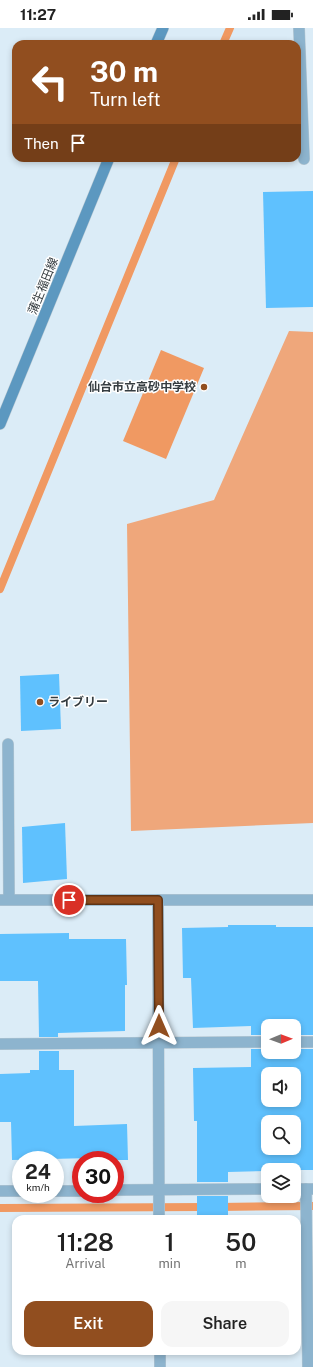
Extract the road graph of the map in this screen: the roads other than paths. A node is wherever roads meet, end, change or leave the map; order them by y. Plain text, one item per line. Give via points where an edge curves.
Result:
1 (163, 28) edge
2 (299, 28) edge
3 (158, 40) edge
4 (299, 40) edge
5 (301, 80) edge
6 (304, 159) dead end
7 (107, 162) edge
8 (0, 424) edge
9 (8, 744) dead end
10 (5, 900) edge
11 (158, 900) junction
12 (313, 900) edge
13 (159, 1042) junction
14 (261, 1042) edge
15 (301, 1042) edge
16 (313, 1042) edge
17 (0, 1044) edge
18 (261, 1189) edge
19 (0, 1191) edge
20 (12, 1191) edge
21 (124, 1191) edge
22 (309, 1193) edge
23 (159, 1195) junction
24 (159, 1215) edge
25 (160, 1355) edge
26 (160, 1367) edge
27 (308, 1367) edge

1 - 3 main road
2 - 4 street
5 - 6 street
7 - 8 main road, 蒲生福田線
9 - 10 street
10 - 11 street
11 - 12 street
11 - 13 street
13 - 14 street
13 - 17 street
13 - 23 street
15 - 16 street
18 - 23 street
19 - 20 street
21 - 23 street
22 - 27 street
23 - 24 street
25 - 26 street

